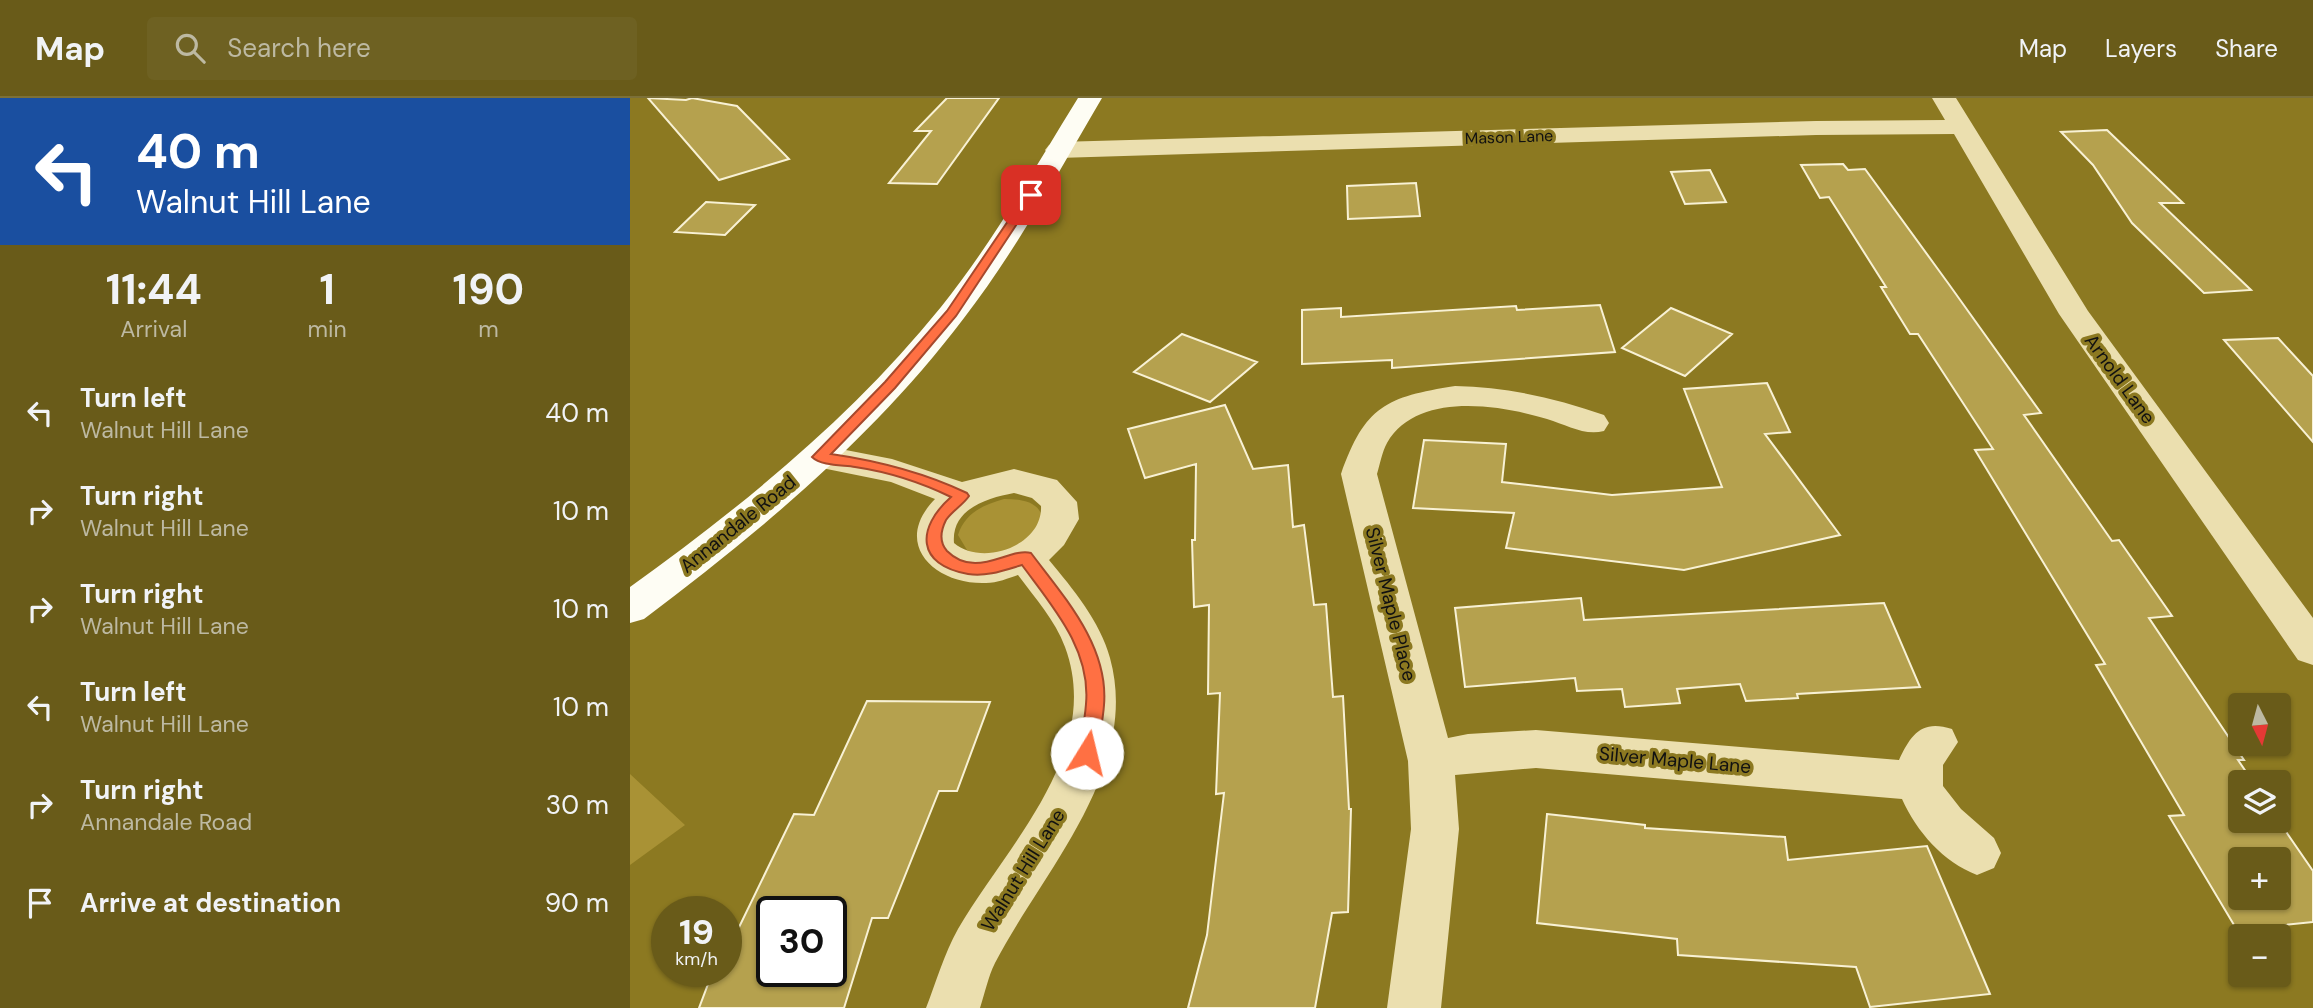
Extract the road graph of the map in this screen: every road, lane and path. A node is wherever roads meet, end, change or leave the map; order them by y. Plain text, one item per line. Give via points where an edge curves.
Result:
1 (1090, 98) edge
2 (1944, 98) edge
3 (1961, 127) junction
4 (1058, 150) junction
5 (1592, 423) dead end
6 (820, 457) junction
7 (962, 496) junction
8 (1026, 557) junction
9 (630, 608) edge
10 (2313, 649) edge
11 (1431, 761) junction
12 (1977, 853) dead end
13 (953, 1008) edge
14 (1414, 1008) edge

1 - 4 main road, Annandale Road
2 - 3 street, Arnold Lane
3 - 4 street, Mason Lane
3 - 10 street, Arnold Lane via 2074,314
4 - 6 main road, Annandale Road via 952,314
5 - 11 street, Silver Maple Place via 1520,399 1441,397 1393,416 1376,430 1362,452 1359,474
6 - 7 street via 871,464 926,479
6 - 9 main road, Annandale Road
7 - 8 street via 942,514 933,531 936,549 948,561 969,568 995,568
7 - 8 street via 1014,481 1036,484 1055,494 1062,509 1059,526 1046,544
8 - 13 street, Walnut Hill Lane via 1071,619 1090,659 1096,702 1087,753 1063,806 976,946
11 - 12 street, Silver Maple Lane via 1468,753 1536,749 1928,761 1928,805
11 - 14 street, Silver Maple Place via 1435,830

